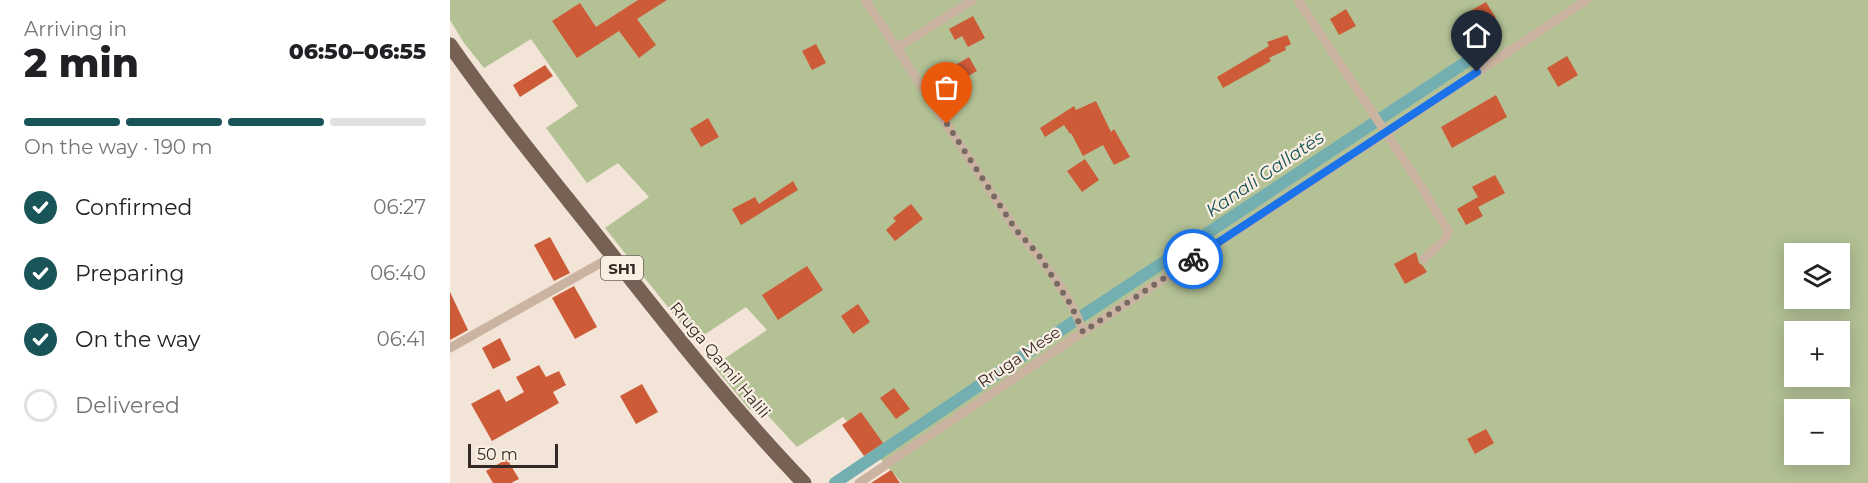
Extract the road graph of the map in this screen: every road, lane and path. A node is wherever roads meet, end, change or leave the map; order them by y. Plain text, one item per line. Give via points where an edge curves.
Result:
1 (865, 0) edge
2 (973, 0) edge
3 (1298, 0) edge
4 (1587, 0) edge
5 (450, 45) edge
6 (897, 48) junction
7 (1384, 130) junction
8 (613, 256) junction
9 (1424, 259) dead end
10 (1082, 328) junction
11 (450, 348) edge
12 (804, 483) edge
13 (859, 483) edge

1 - 6 street
2 - 6 street
3 - 7 street
4 - 7 street, Rruga Mese
5 - 8 main road, Rruga Qamil Halili / SH1
6 - 10 street via 1016,230 1038,254
7 - 9 street via 1448,231 1446,238
7 - 10 street, Rruga Mese
8 - 11 street
8 - 12 main road, Rruga Qamil Halili / SH1 via 732,405
10 - 13 street, Rruga Mese

